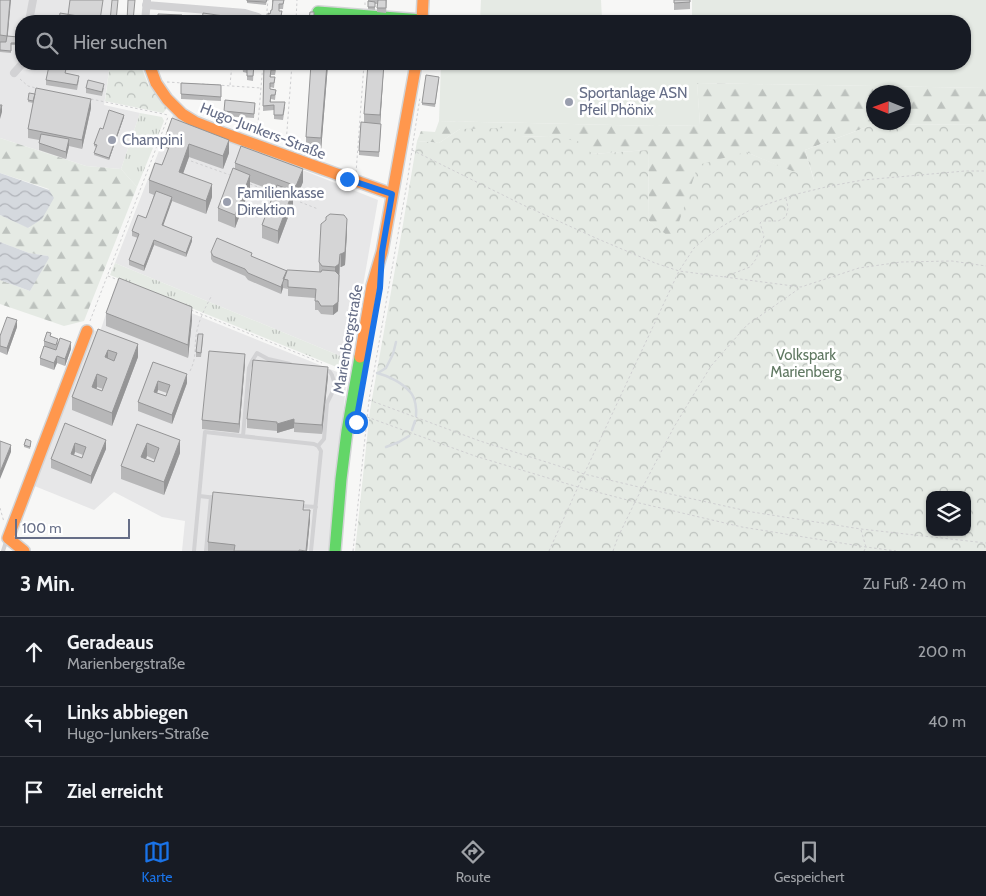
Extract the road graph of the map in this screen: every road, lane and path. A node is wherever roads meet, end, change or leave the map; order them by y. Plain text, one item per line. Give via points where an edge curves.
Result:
1 (33, 0) edge
2 (268, 0) edge
3 (297, 0) edge
4 (424, 0) edge
5 (147, 3) edge
6 (318, 12) dead end
7 (30, 15) edge
8 (252, 15) edge
9 (267, 15) edge
10 (296, 15) edge
11 (357, 15) edge
12 (422, 15) edge
13 (17, 70) edge
14 (151, 70) edge
15 (231, 70) edge
16 (262, 70) edge
17 (292, 70) edge
18 (364, 70) edge
19 (415, 70) edge
20 (14, 73) joint
21 (155, 81) junction
22 (183, 83) edge
23 (202, 84) edge
24 (230, 86) junction
25 (38, 88) edge
26 (261, 88) junction
27 (421, 93) edge
28 (86, 98) edge
29 (256, 145) junction
30 (412, 150) junction
31 (285, 155) junction
32 (191, 161) dead end
33 (986, 171) edge
34 (234, 178) edge
35 (245, 182) edge
36 (355, 182) junction
37 (263, 189) dead end
38 (392, 194) junction
39 (786, 198) junction
40 (300, 202) dead end
41 (318, 209) dead end
42 (382, 252) junction
43 (986, 266) edge
44 (679, 271) junction
45 (108, 276) junction
46 (724, 277) junction
47 (125, 283) edge
48 (801, 287) junction
49 (212, 295) dead end
50 (185, 308) edge
51 (202, 314) junction
52 (87, 331) joint
53 (322, 363) dead end
54 (294, 364) edge
55 (331, 366) dead end
56 (316, 368) edge
57 (190, 371) dead end
58 (357, 376) junction
59 (369, 400) junction
60 (367, 417) junction
61 (243, 436) junction
62 (318, 446) junction
63 (584, 474) junction
64 (344, 484) junction
65 (578, 487) junction
66 (643, 488) junction
67 (199, 496) junction
68 (211, 497) junction
69 (224, 498) edge
70 (635, 502) junction
71 (296, 505) edge
72 (316, 507) junction
73 (0, 508) edge
74 (4, 523) dead end
75 (860, 529) junction
76 (8, 538) junction
77 (986, 542) edge
78 (866, 547) junction
79 (3, 551) edge
80 (24, 551) edge
81 (194, 551) edge
82 (206, 551) edge
83 (311, 551) edge
84 (335, 551) edge
85 (342, 551) edge
86 (353, 551) edge
87 (548, 551) edge
88 (613, 551) edge
89 (864, 551) edge
90 (896, 551) edge

1 - 7 street
2 - 9 path
3 - 10 path
4 - 12 main road
5 - 8 street
6 - 11 main road
13 - 20 street
14 - 21 main road, Hugo-Junkers-Straße
15 - 24 path
16 - 26 path
17 - 31 path
18 - 36 path
19 - 38 main road, Marienbergstraße
20 - 25 path via 28,86
21 - 22 path
21 - 29 main road, Hugo-Junkers-Straße via 175,108 192,121
23 - 24 path
24 - 26 path
26 - 29 path
27 - 30 path
28 - 45 path via 169,116
29 - 31 main road, Hugo-Junkers-Straße
30 - 44 path via 598,238
30 - 59 path
31 - 36 main road, Hugo-Junkers-Straße
32 - 34 path
33 - 39 path via 863,180
35 - 37 path
36 - 38 main road, Hugo-Junkers-Straße
38 - 42 main road, Marienbergstraße
39 - 44 path via 750,210 721,227 694,248
39 - 46 path via 786,218 760,223 764,236 750,267
40 - 41 path
42 - 58 main road, Marienbergstraße via 372,286
42 - 64 main road, Marienbergstraße via 380,288
43 - 48 path via 952,261 902,262 859,268
44 - 46 path
44 - 63 path
45 - 47 path
45 - 52 path
46 - 48 path
48 - 66 path via 747,325 711,366 674,427
49 - 51 path
50 - 51 path
51 - 53 path
51 - 57 path via 196,336 195,361
52 - 76 main road
54 - 61 lane via 268,359 257,353 249,368
55 - 58 path
56 - 62 lane via 330,372 335,385 327,403 324,439
58 - 64 main road, Marienbergstraße via 346,437
59 - 60 path
59 - 63 path via 480,441
60 - 65 path via 475,456
60 - 86 path
61 - 62 lane
61 - 67 lane via 205,432
62 - 72 lane via 321,451
63 - 65 path
63 - 66 path
64 - 84 main road, Marienbergstraße
64 - 85 main road, Marienbergstraße
65 - 70 path
65 - 87 path
66 - 70 path
66 - 75 path via 752,512
67 - 68 lane
67 - 81 lane
68 - 69 lane
68 - 82 lane
70 - 78 path via 742,527
70 - 88 path
71 - 72 lane
72 - 83 lane
73 - 74 path
75 - 77 path
75 - 78 path
76 - 79 lane
76 - 80 main road
78 - 89 path
78 - 90 path

